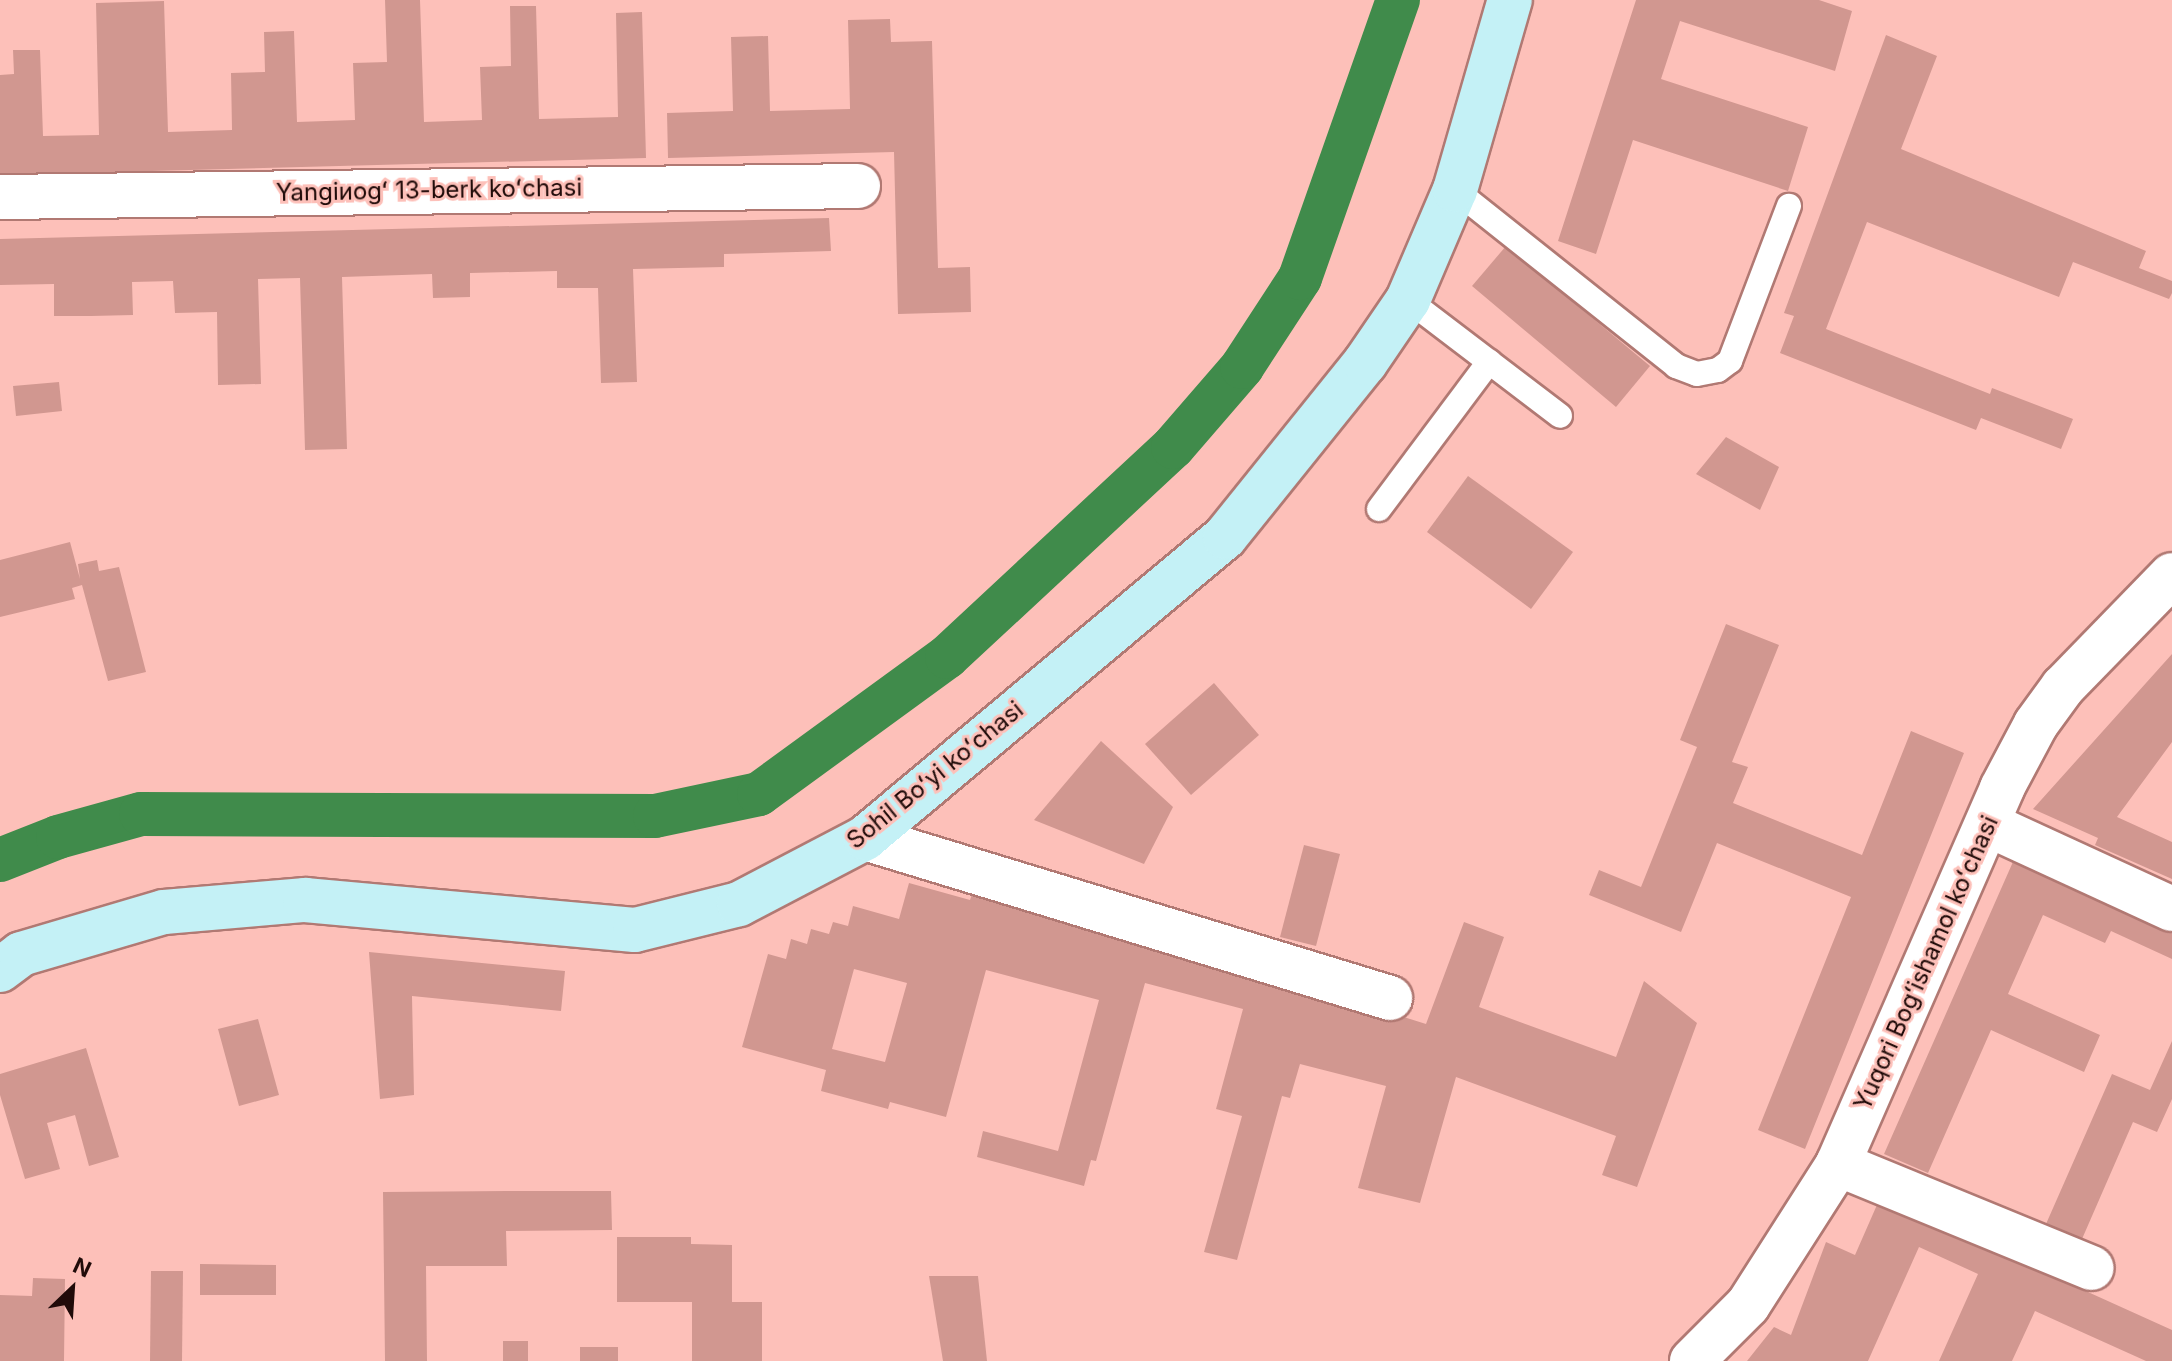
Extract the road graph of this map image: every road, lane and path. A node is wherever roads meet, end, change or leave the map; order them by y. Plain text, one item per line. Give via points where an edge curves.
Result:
1 (1510, 0) edge
2 (858, 186) dead end
3 (1455, 190) junction
4 (0, 197) edge
5 (1789, 206) dead end
6 (1408, 300) junction
7 (1489, 362) junction
8 (1560, 416) dead end
9 (1379, 509) dead end
10 (2172, 575) edge
11 (1989, 825) junction
12 (865, 838) junction
13 (2172, 909) edge
14 (0, 970) edge
15 (1390, 998) dead end
16 (1838, 1164) junction
17 (2092, 1268) dead end
18 (1692, 1361) edge

1 - 3 main road, Sohil Boʻyi koʻchasi
2 - 4 street, Yangiиogʻ 13-berk koʻchasi
3 - 5 lane via 1676,366 1697,374 1730,361
3 - 6 main road, Sohil Boʻyi koʻchasi
6 - 7 lane
6 - 12 main road, Sohil Boʻyi koʻchasi via 1365,363 1225,537
7 - 8 lane
7 - 9 lane
10 - 11 street, Yuqori Bogʻishamol koʻchasi via 2045,711 2002,788
11 - 13 street
11 - 16 street, Yuqori Bogʻishamol koʻchasi
12 - 14 main road, Sohil Boʻyi koʻchasi via 739,904 635,930 305,900 164,912 21,954
12 - 15 street
16 - 17 street
16 - 18 street, Yuqori Bogʻishamol koʻchasi via 1748,1305

